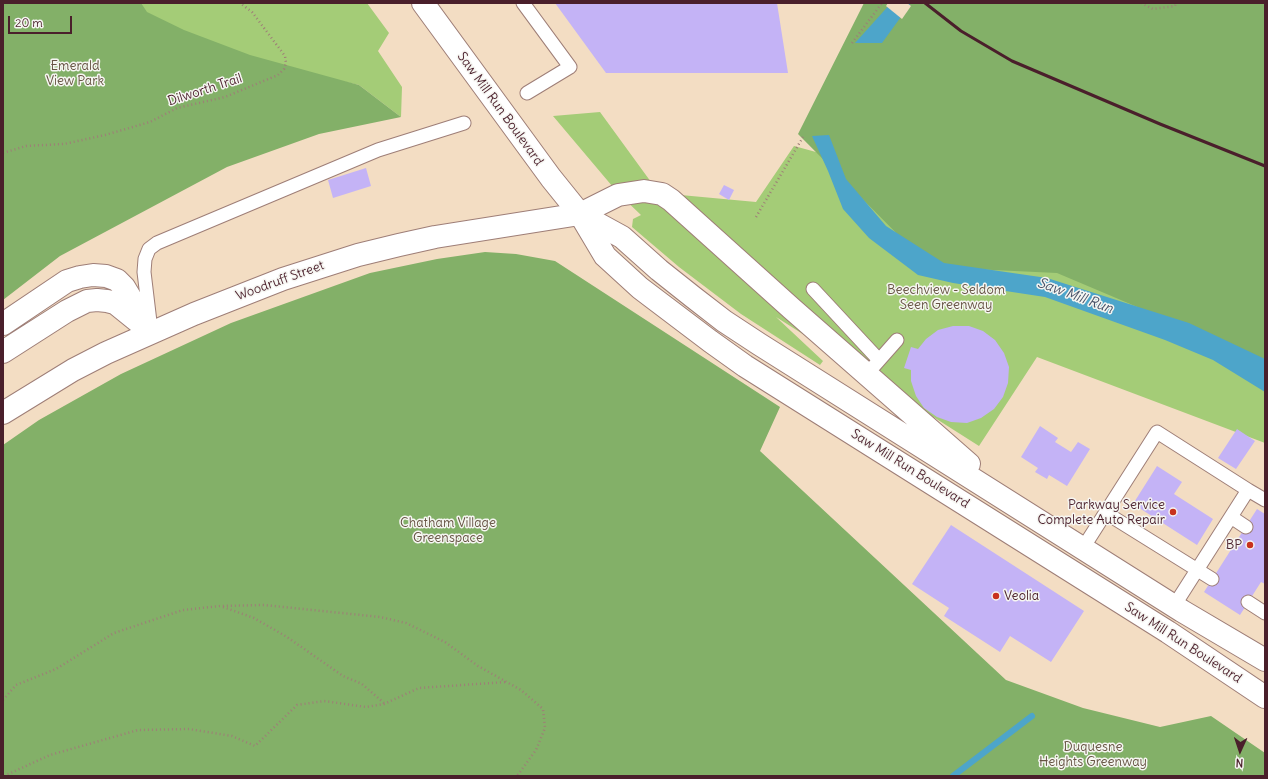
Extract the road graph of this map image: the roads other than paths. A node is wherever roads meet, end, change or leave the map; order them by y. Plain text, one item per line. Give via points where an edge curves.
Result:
1 (422, 3) edge
2 (523, 3) edge
3 (527, 93) dead end
4 (464, 123) dead end
5 (580, 214) junction
6 (813, 289) dead end
7 (3, 324) edge
8 (151, 332) junction
9 (897, 340) dead end
10 (3, 352) edge
11 (873, 367) junction
12 (3, 413) edge
13 (1248, 490) junction
14 (1265, 500) edge
15 (1019, 508) junction
16 (1106, 513) junction
17 (1231, 517) junction
18 (1246, 527) dead end
19 (1083, 548) junction
20 (1197, 570) junction
21 (1212, 579) dead end
22 (1248, 602) dead end
23 (1174, 606) junction
24 (1265, 613) edge
25 (1265, 660) edge
26 (1265, 697) edge

1 - 5 main road, Saw Mill Run Boulevard
2 - 3 lane via 570,67
4 - 8 lane via 378,150 157,243 149,249 144,272
5 - 8 main road, Woodruff Street via 435,237 358,255 238,296
5 - 11 main road, Woodruff Street via 618,195 644,191 662,194
5 - 15 main road, Saw Mill Run Boulevard via 622,237 724,321
5 - 26 main road, Saw Mill Run Boulevard via 605,256 640,288 715,345 1162,628
6 - 11 lane
7 - 8 main road via 67,281 93,275 117,280 124,287
8 - 10 main road via 115,303 107,300 88,301 67,311
8 - 12 main road, Woodruff Street via 73,370
9 - 11 lane
11 - 15 main road, Woodruff Street
13 - 14 lane
13 - 16 lane via 1157,432
13 - 17 lane
15 - 19 main road, Saw Mill Run Boulevard
16 - 19 lane
16 - 20 lane
17 - 18 lane
17 - 20 lane
19 - 23 main road, Saw Mill Run Boulevard
20 - 21 lane
20 - 23 lane
22 - 24 lane
23 - 25 main road, Saw Mill Run Boulevard

